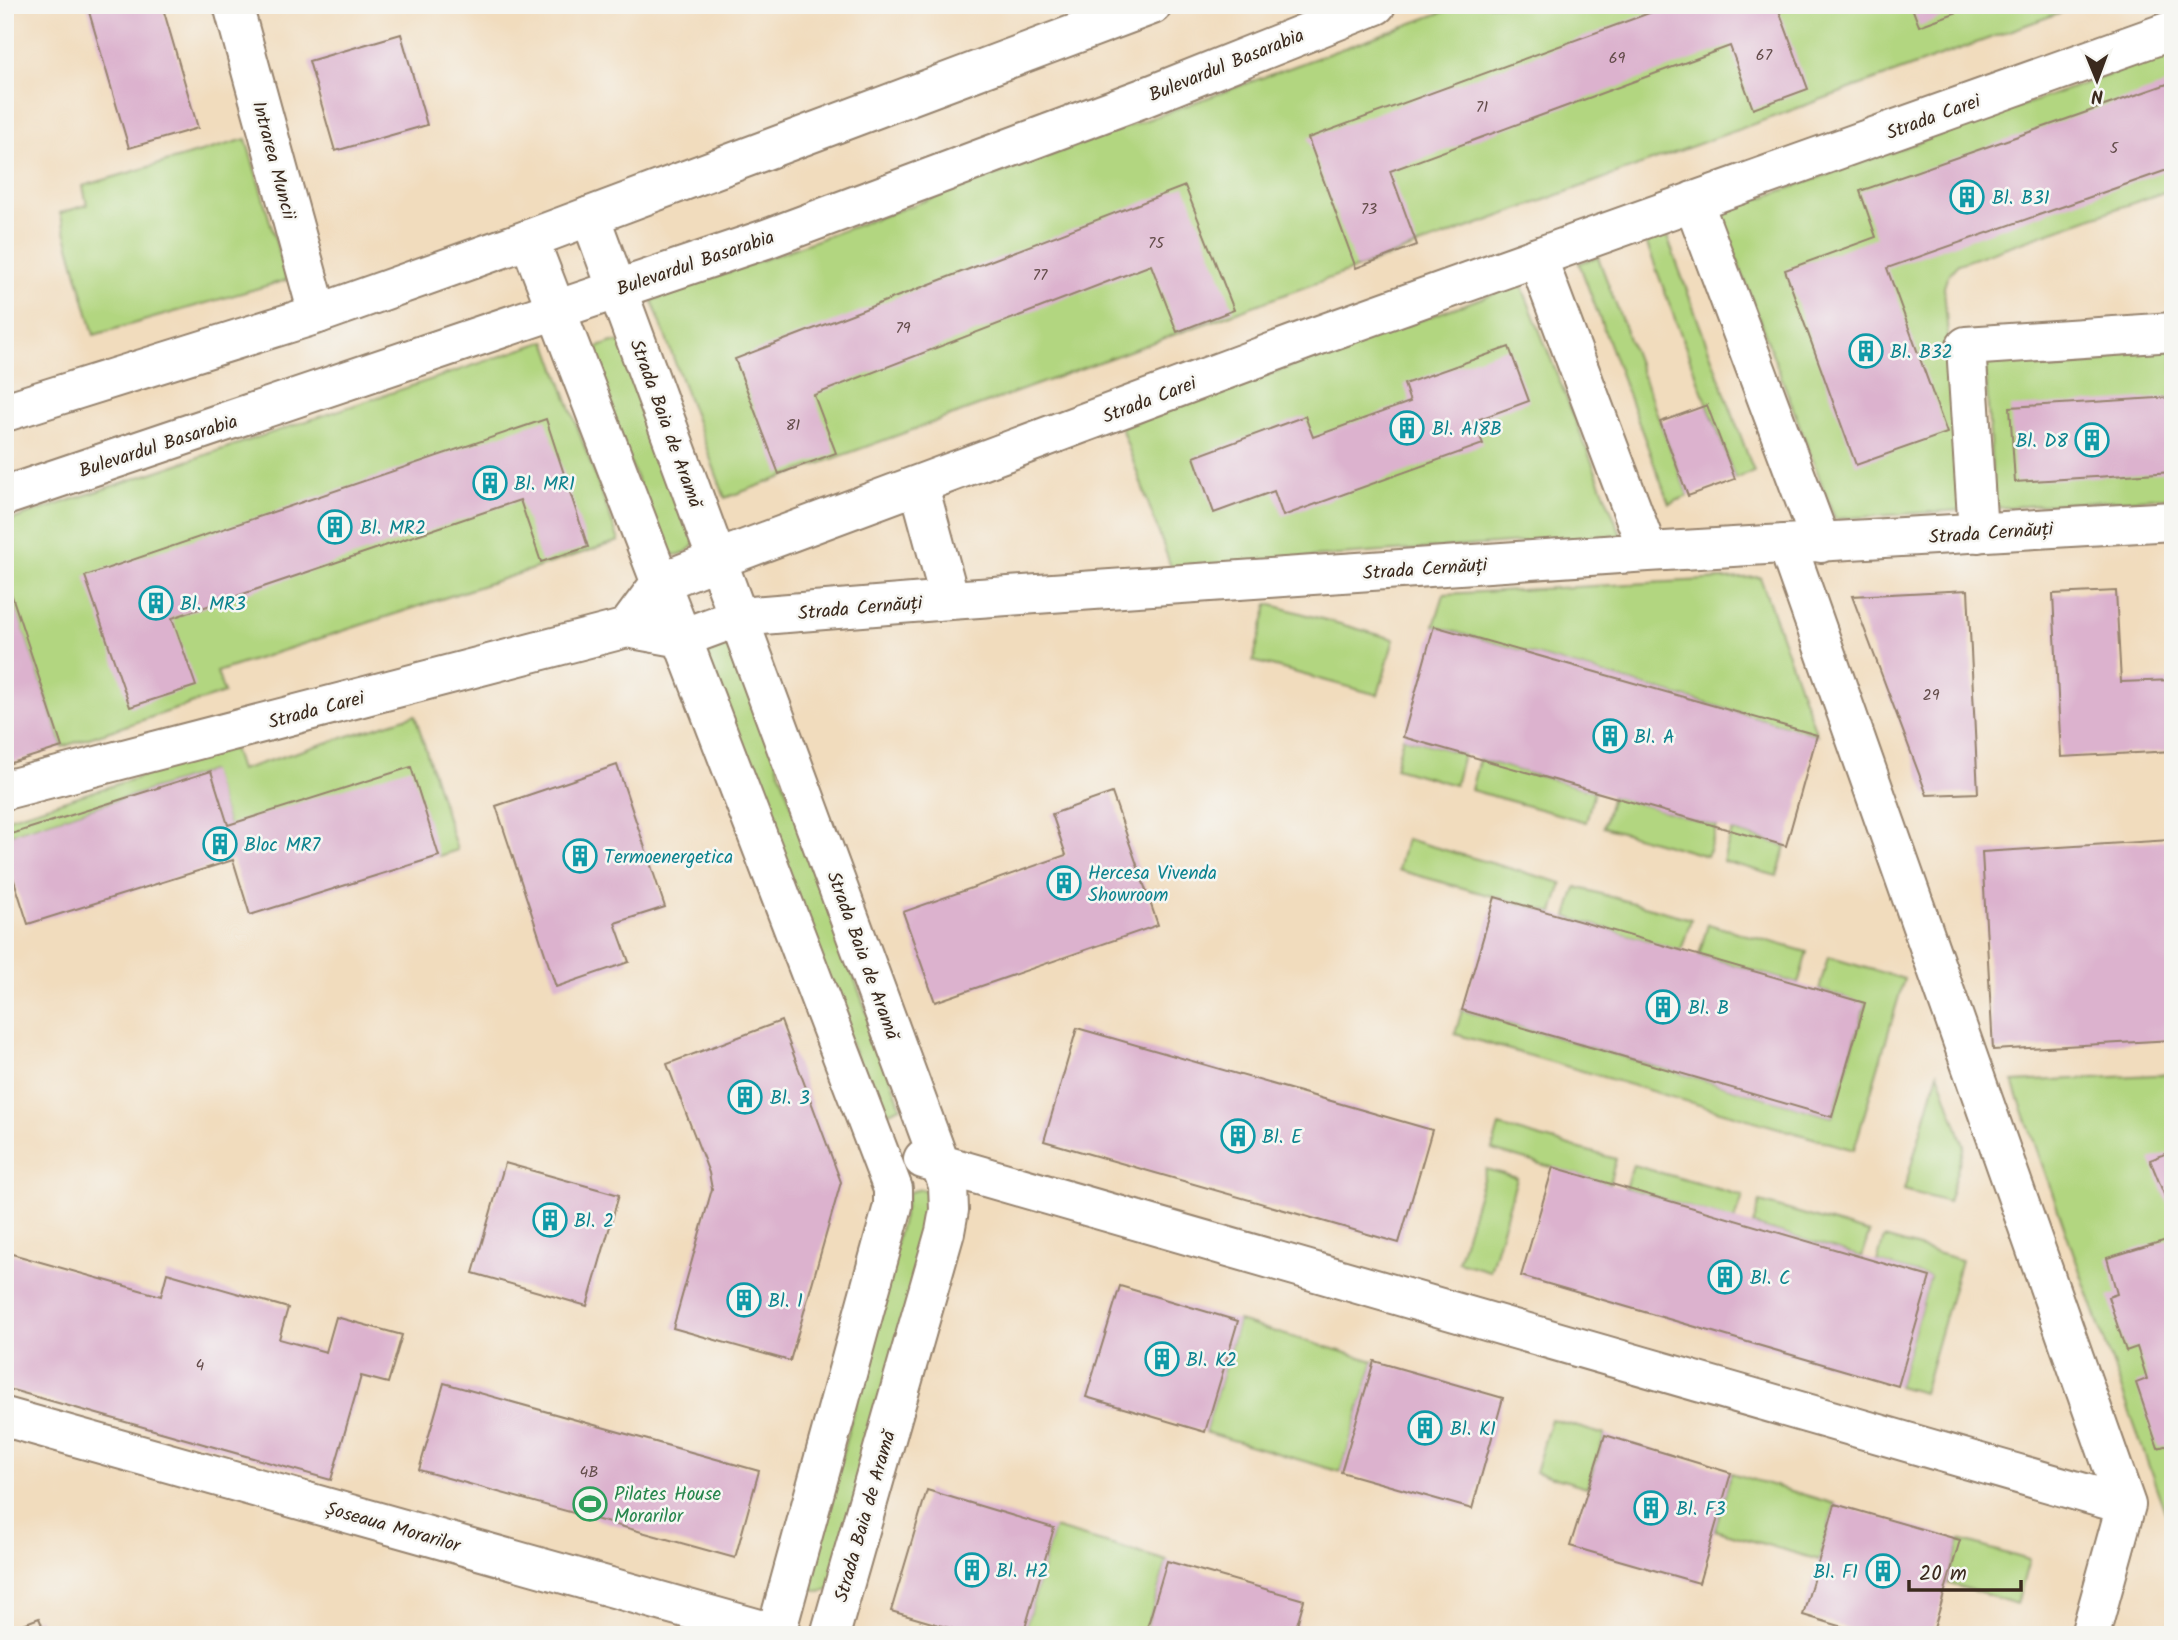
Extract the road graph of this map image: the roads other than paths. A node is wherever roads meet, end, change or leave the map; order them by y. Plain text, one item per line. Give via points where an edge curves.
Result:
1 (233, 5) edge
2 (1152, 5) edge
3 (1376, 5) edge
4 (2173, 30) edge
5 (1693, 201) junction
6 (590, 216) junction
7 (529, 239) junction
8 (1536, 257) junction
9 (617, 288) junction
10 (557, 310) junction
11 (318, 314) junction
12 (2173, 332) edge
13 (5, 412) edge
14 (919, 486) junction
15 (5, 496) edge
16 (2173, 521) edge
17 (1978, 533) junction
18 (1804, 543) junction
19 (1648, 552) junction
20 (717, 560) junction
21 (661, 582) junction
22 (950, 600) junction
23 (739, 617) junction
24 (627, 628) junction
25 (682, 638) junction
26 (5, 790) edge
27 (877, 1146) junction
28 (941, 1164) junction
29 (5, 1417) edge
30 (2126, 1505) junction
31 (778, 1634) edge
32 (830, 1635) edge
33 (2091, 1635) edge

1 - 11 street, Intrarea Muncii
2 - 6 street
3 - 9 street, Bulevardul Basarabia via 779,234
4 - 5 street, Strada Carei
5 - 8 street, Strada Carei
5 - 18 street via 1805,498
6 - 7 street
6 - 9 street, Strada Baia de Aramă
7 - 10 street
7 - 11 street
8 - 14 street, Strada Carei
8 - 19 street
9 - 10 street, Bulevardul Basarabia
9 - 20 street, Strada Baia de Aramă
10 - 15 street, Bulevardul Basarabia
10 - 21 street
11 - 13 street
12 - 17 street via 1966,346
14 - 20 street, Strada Carei
14 - 22 street
16 - 17 street, Strada Cernăuți
17 - 18 street, Strada Cernăuți
18 - 19 street, Strada Cernăuți
18 - 30 street via 1801,584
19 - 22 street, Strada Cernăuți
20 - 21 street, Strada Carei
20 - 23 street, Strada Baia de Aramă
21 - 24 street
21 - 25 street
22 - 23 street, Strada Cernăuți
23 - 25 street, Strada Cernăuți
23 - 28 street, Strada Baia de Aramă
24 - 25 street, Strada Carei
24 - 26 street, Strada Carei
25 - 27 street
27 - 28 street
27 - 31 street via 893,1189 893,1206
28 - 30 street
28 - 32 street, Strada Baia de Aramă via 948,1185 945,1232
29 - 31 street, Șoseaua Morarilor
30 - 33 street

